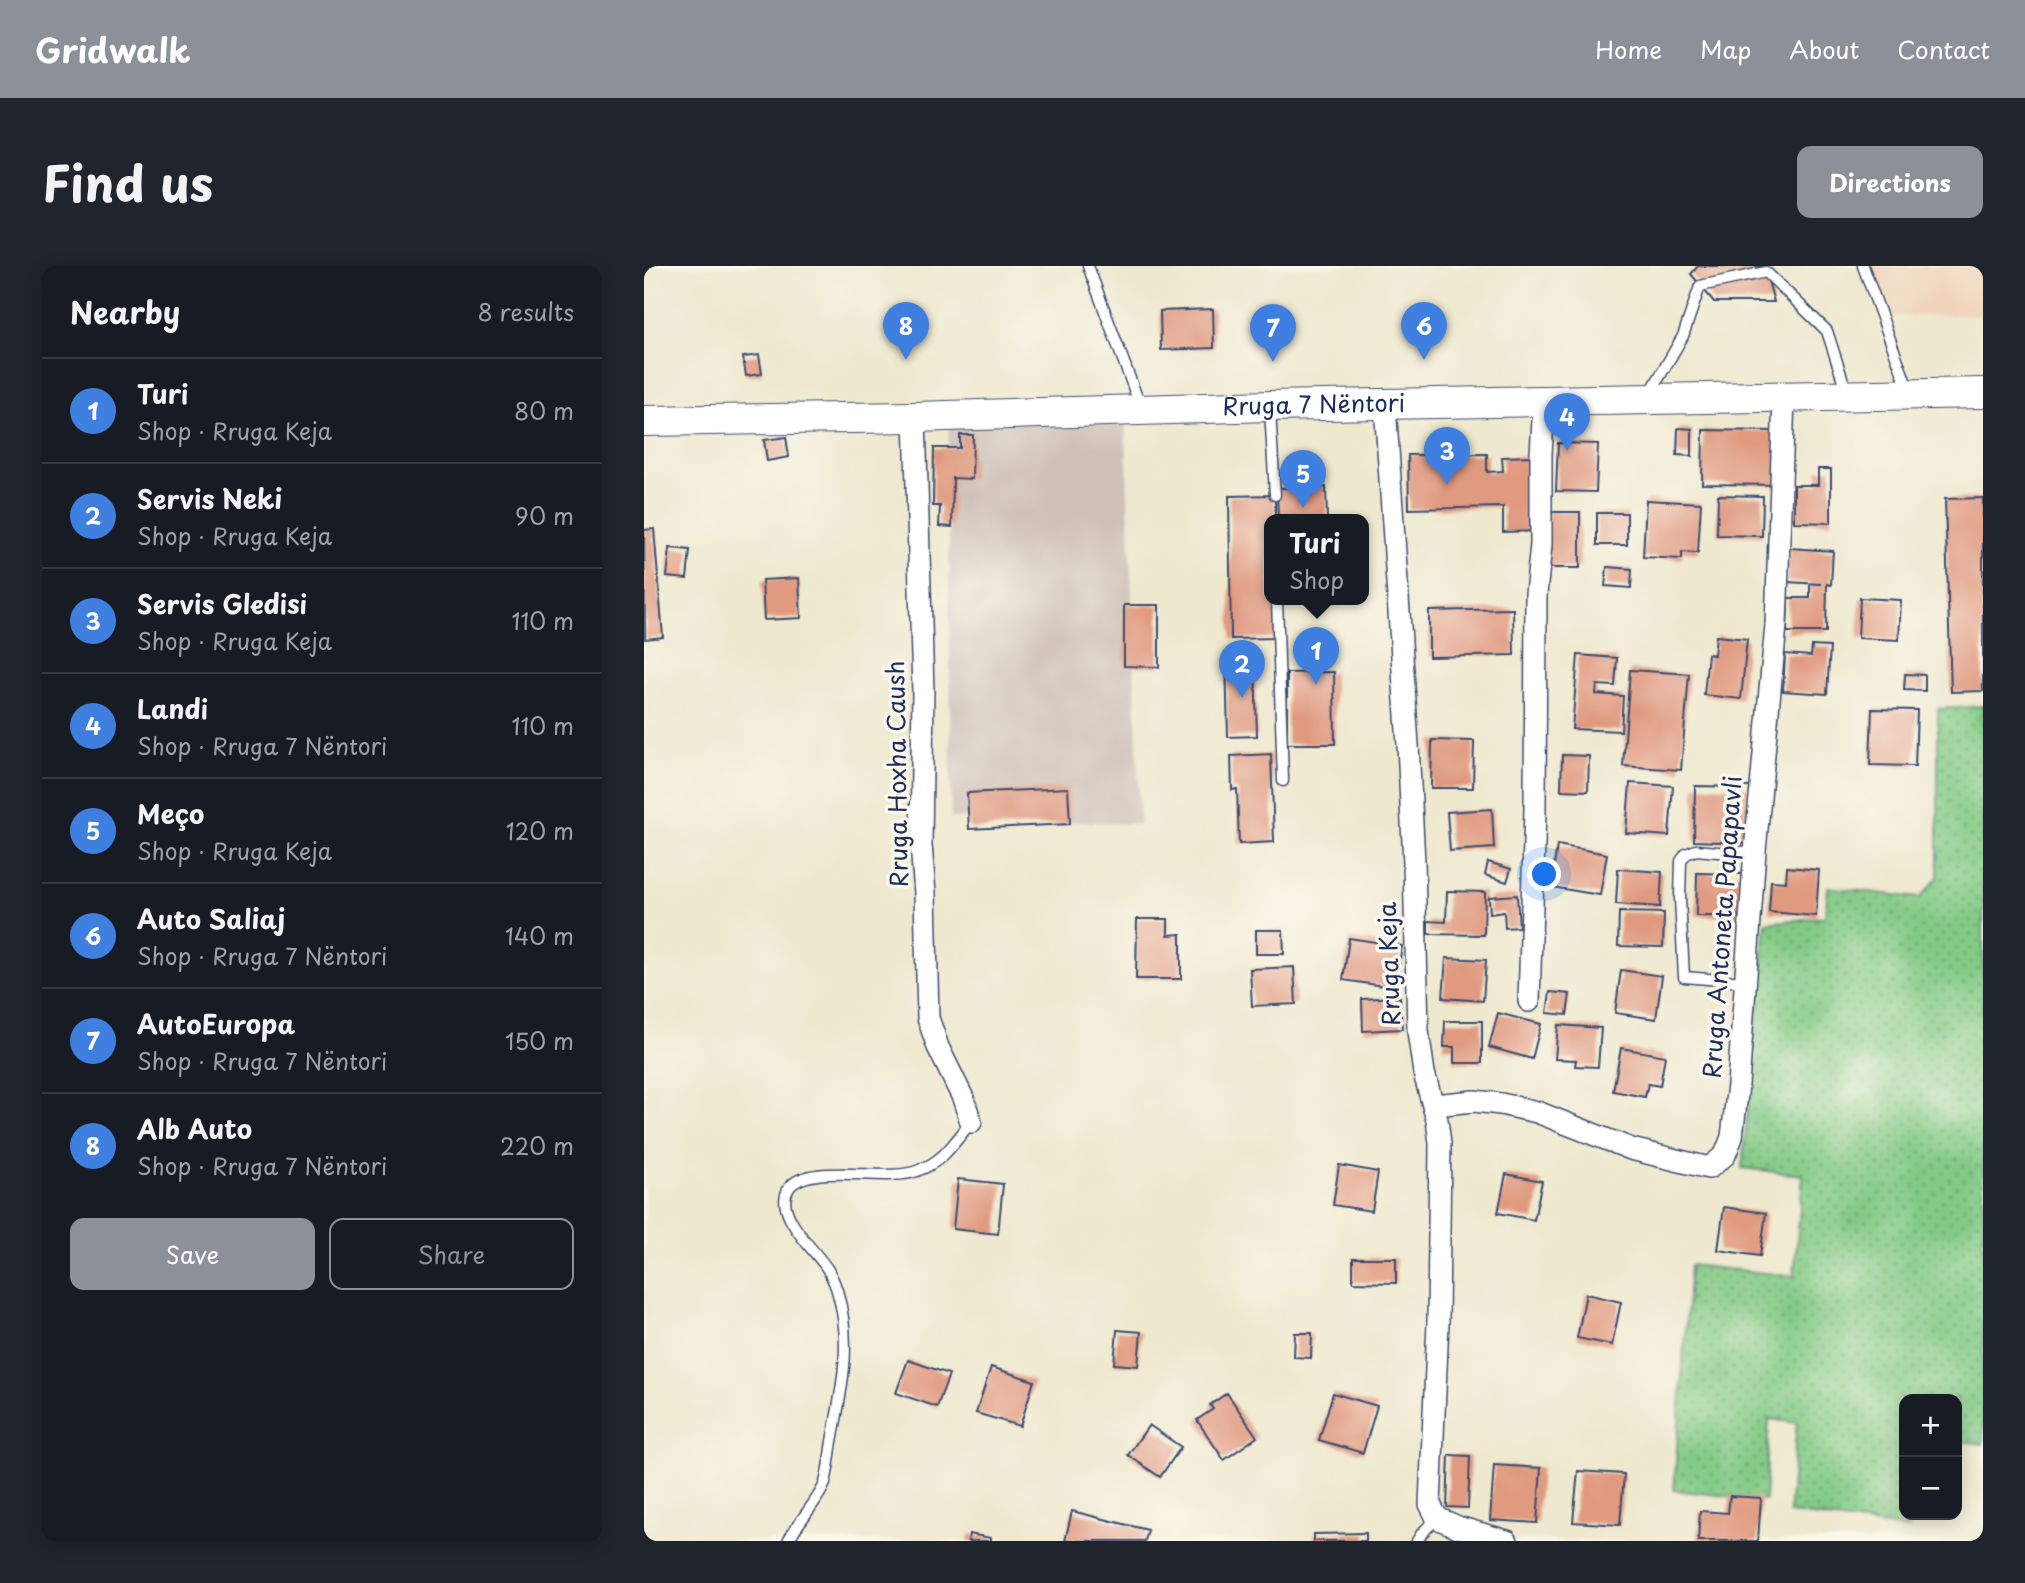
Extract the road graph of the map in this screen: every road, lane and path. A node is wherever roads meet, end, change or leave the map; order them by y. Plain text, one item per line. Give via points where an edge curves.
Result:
1 (1088, 266) edge
2 (1863, 266) edge
3 (1983, 393) edge
4 (1910, 394) junction
5 (1848, 395) junction
6 (1784, 397) junction
7 (1646, 400) junction
8 (1544, 402) junction
9 (1385, 405) junction
10 (1269, 406) junction
11 (1142, 410) junction
12 (915, 417) junction
13 (644, 421) edge
14 (1275, 495) dead end
15 (1277, 605) edge
16 (1283, 781) dead end
17 (1755, 851) junction
18 (1745, 982) junction
19 (1530, 1001) dead end
20 (1434, 1105) junction
21 (971, 1122) joint
22 (1437, 1518) junction
23 (788, 1541) edge
24 (1417, 1541) edge
25 (1507, 1541) edge

1 - 11 lane
2 - 4 lane
3 - 4 main road, Rruga 7 Nëntori
4 - 5 main road, Rruga 7 Nëntori
5 - 6 main road, Rruga 7 Nëntori
5 - 7 lane via 1827,331 1766,272 1700,286 1683,336
6 - 7 main road, Rruga 7 Nëntori
6 - 17 street, Rruga Antoneta Papapavli via 1776,625
7 - 8 main road, Rruga 7 Nëntori
8 - 9 main road, Rruga 7 Nëntori
8 - 19 street via 1536,594
9 - 10 main road, Rruga 7 Nëntori
9 - 20 street, Rruga Keja via 1409,758 1418,1031
10 - 11 main road, Rruga 7 Nëntori
10 - 14 lane
11 - 12 main road, Rruga 7 Nëntori
12 - 13 main road, Rruga 7 Nëntori
12 - 21 street, Rruga Hoxha Caush via 928,1017
15 - 16 lane
17 - 18 street, Rruga Antoneta Papapavli
17 - 18 lane via 1696,850 1681,861 1684,977
18 - 20 street, Rruga Antoneta Papapavli via 1732,1137 1725,1155 1709,1168 1631,1149 1537,1112 1474,1101
20 - 22 street, Rruga Keja via 1440,1163 1430,1504
21 - 23 lane via 944,1157 916,1172 818,1175 798,1179 788,1190 784,1203 789,1217 828,1269 838,1294 846,1366 824,1485
22 - 24 lane
22 - 25 street

